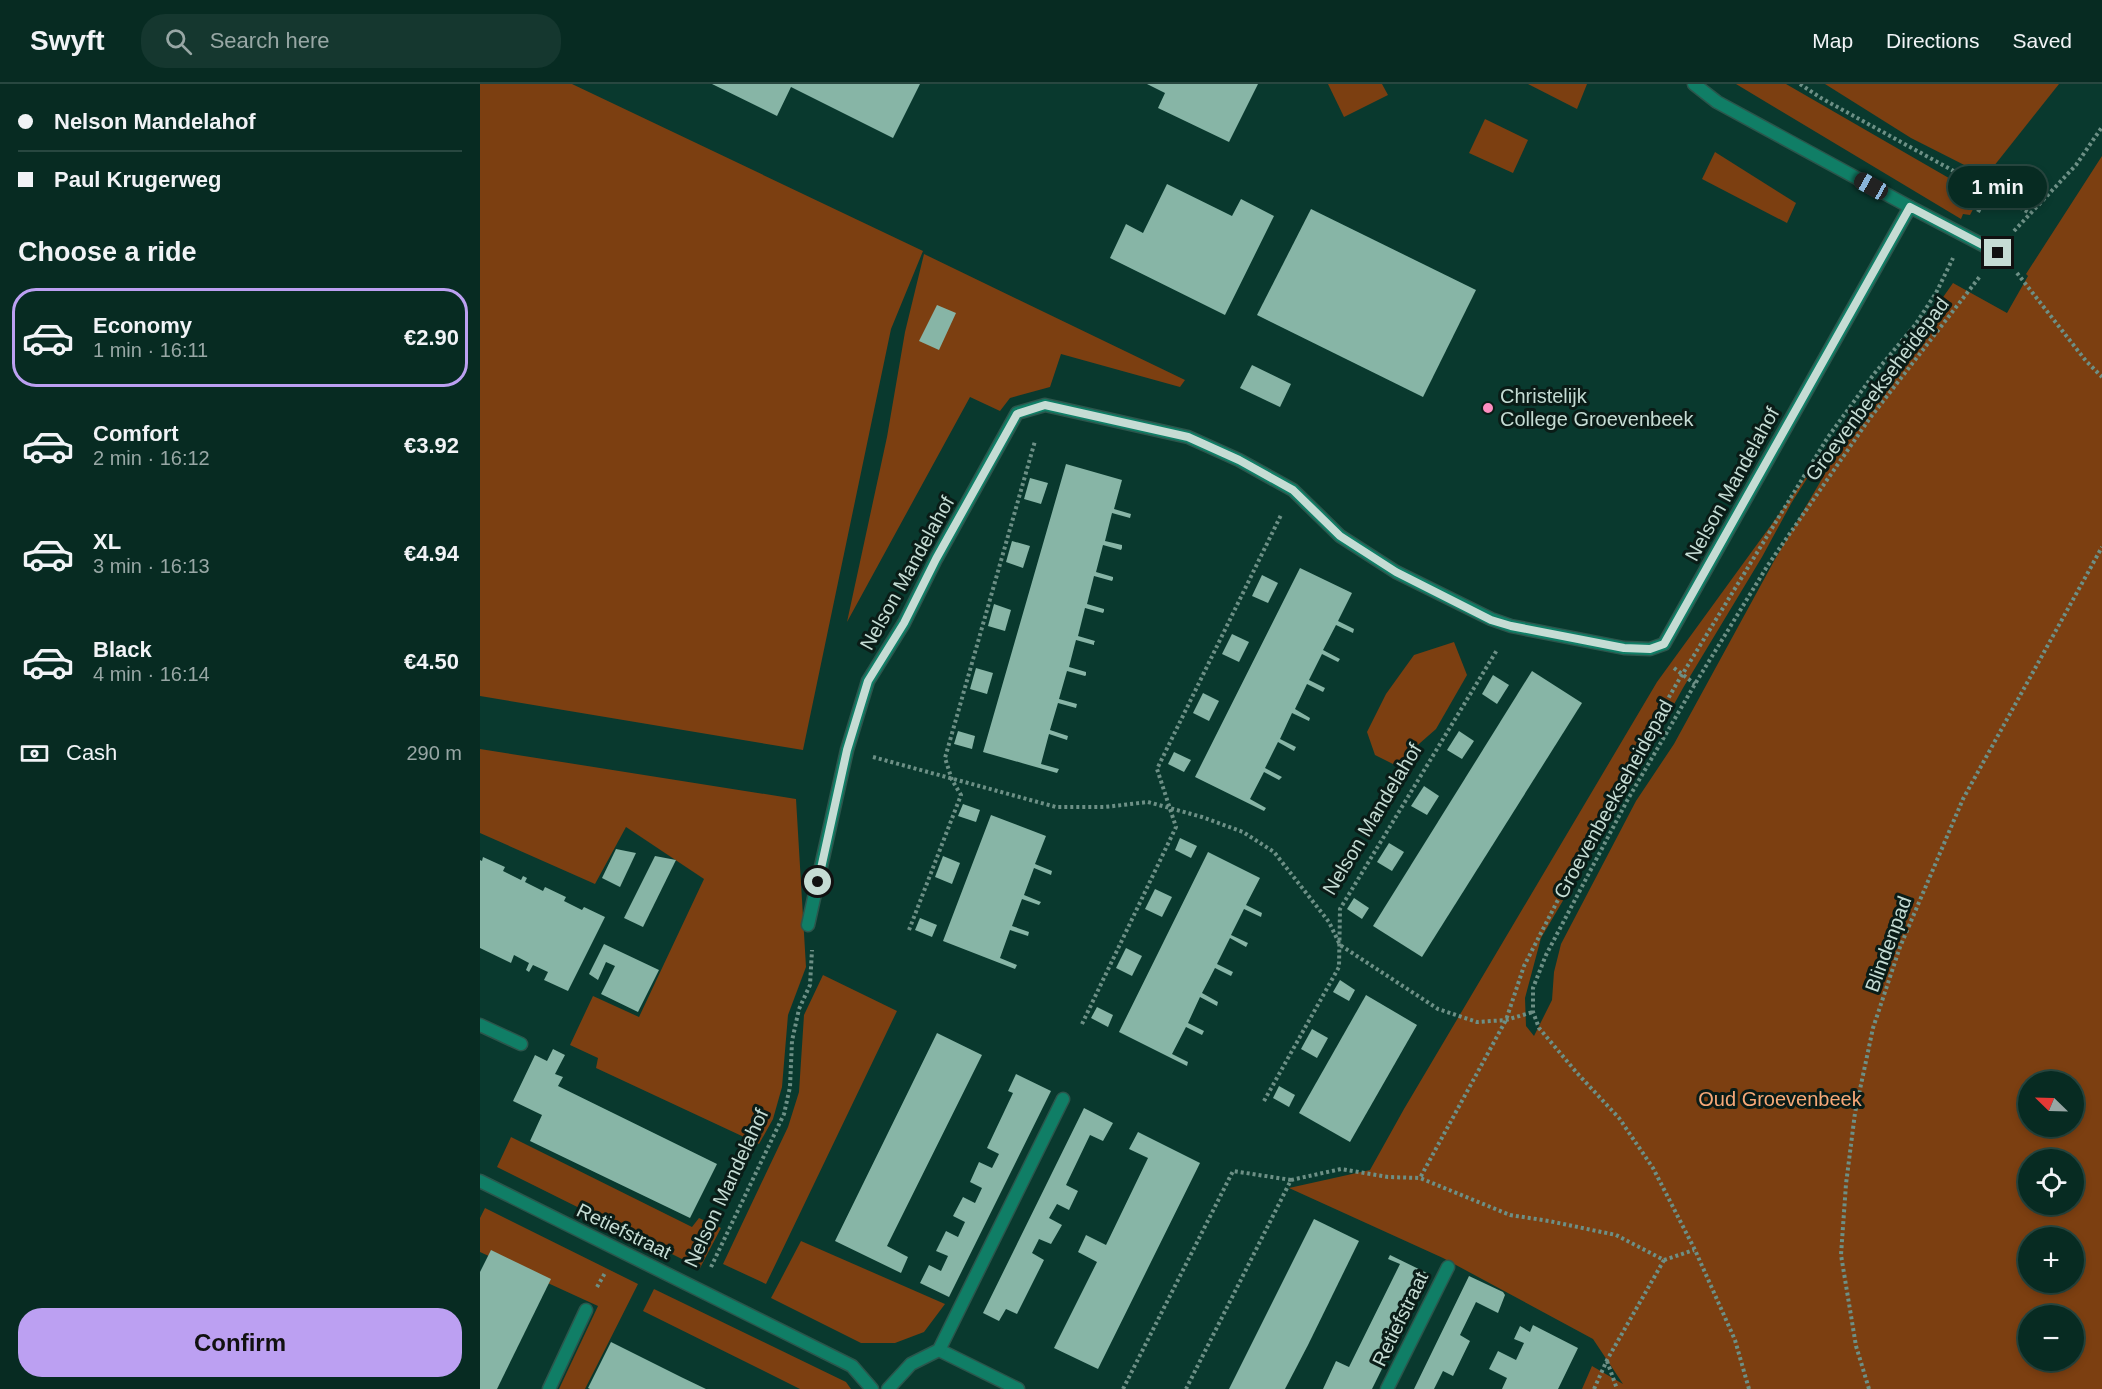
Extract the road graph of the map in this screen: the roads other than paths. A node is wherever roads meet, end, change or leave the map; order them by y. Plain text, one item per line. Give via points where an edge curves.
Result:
1 (1694, 84) edge
2 (1910, 207) junction
3 (1998, 253) road end
4 (808, 925) road end
5 (480, 1025) edge
6 (521, 1044) dead end
7 (1063, 1099) dead end
8 (480, 1182) edge
9 (1448, 1266) dead end
10 (586, 1310) road end
11 (939, 1350) junction
12 (549, 1389) edge
13 (872, 1389) edge
14 (888, 1389) edge
15 (1018, 1389) edge
16 (1387, 1389) edge

1 - 2 street via 1717,102
2 - 3 street
2 - 4 street, Nelson Mandelahof via 1664,644 1650,649 1624,648 1511,626 1470,610 1396,572 1340,536 1293,490 1188,437 1045,405 1017,414 904,623 868,681 847,750
5 - 6 street
7 - 11 street
8 - 13 street, Retiefstraat via 852,1366
9 - 16 street, Retiefstraat
10 - 12 street
11 - 14 street via 911,1364
11 - 15 street

